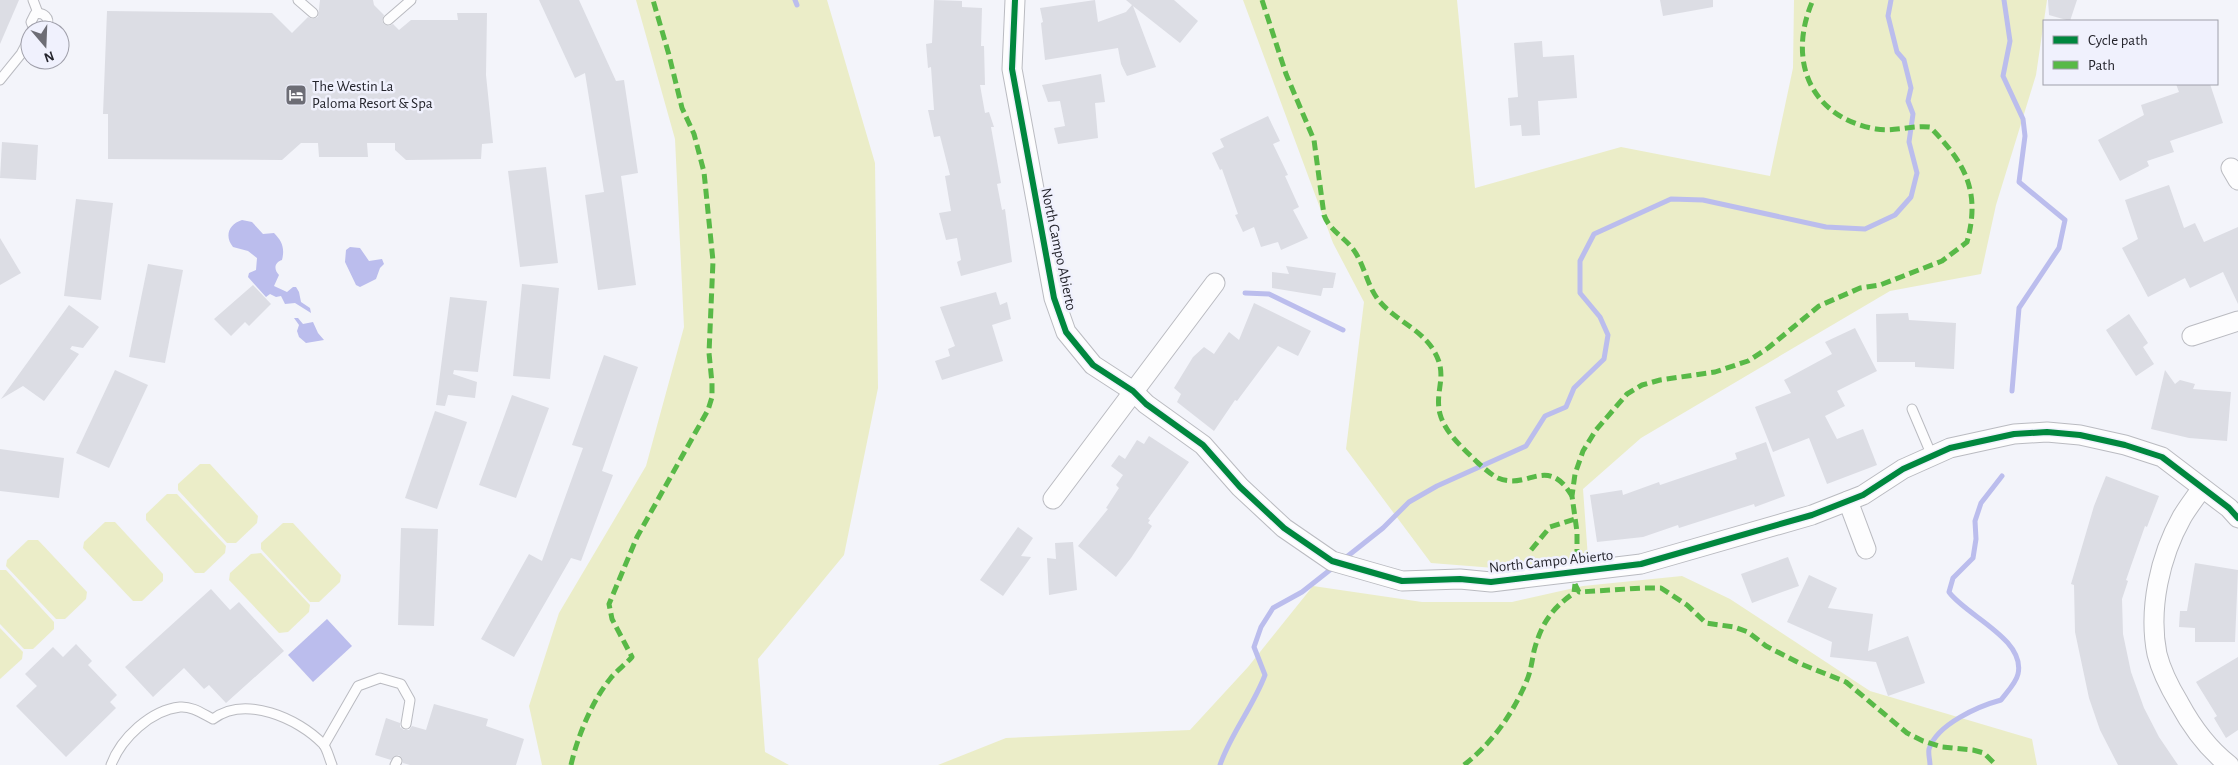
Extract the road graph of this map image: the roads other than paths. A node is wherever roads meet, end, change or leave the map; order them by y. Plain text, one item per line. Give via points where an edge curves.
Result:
1 (32, 0) edge
2 (298, 0) edge
3 (411, 0) edge
4 (1015, 0) edge
5 (313, 13) dead end
6 (38, 14) junction
7 (32, 20) edge
8 (47, 20) edge
9 (388, 20) dead end
10 (20, 55) edge
11 (0, 80) edge
12 (1215, 283) dead end
13 (2238, 321) edge
14 (2192, 336) dead end
15 (1133, 391) junction
16 (1912, 410) dead end
17 (1932, 456) junction
18 (2202, 488) junction
19 (1053, 499) dead end
20 (1848, 501) junction
21 (2238, 518) edge
22 (1866, 550) dead end
23 (406, 724) dead end
24 (324, 745) junction
25 (111, 765) edge
26 (332, 765) edge
27 (2229, 765) edge

1 - 6 lane
2 - 5 lane
3 - 9 lane
4 - 15 street, North Campo Abierto via 1012,69 1054,298 1066,332 1093,365
6 - 7 lane
6 - 8 lane via 43,14
10 - 11 lane
12 - 15 street
13 - 14 street
15 - 19 street
15 - 20 street, North Campo Abierto via 1203,445 1240,487 1284,528 1332,561 1402,581 1460,579 1490,582 1641,564 1812,515
16 - 17 lane
17 - 18 street, North Campo Abierto via 1950,448 2014,434 2072,434 2162,456
17 - 20 street, North Campo Abierto
18 - 21 street, North Campo Abierto
18 - 27 street via 2182,517 2166,552 2158,585 2154,633 2158,655 2186,716 2199,736
20 - 22 street
23 - 24 lane via 410,700 401,684 380,678 358,686
24 - 25 lane via 295,722 258,708 237,710 213,719 181,707 160,713 141,725 114,756
24 - 26 lane

